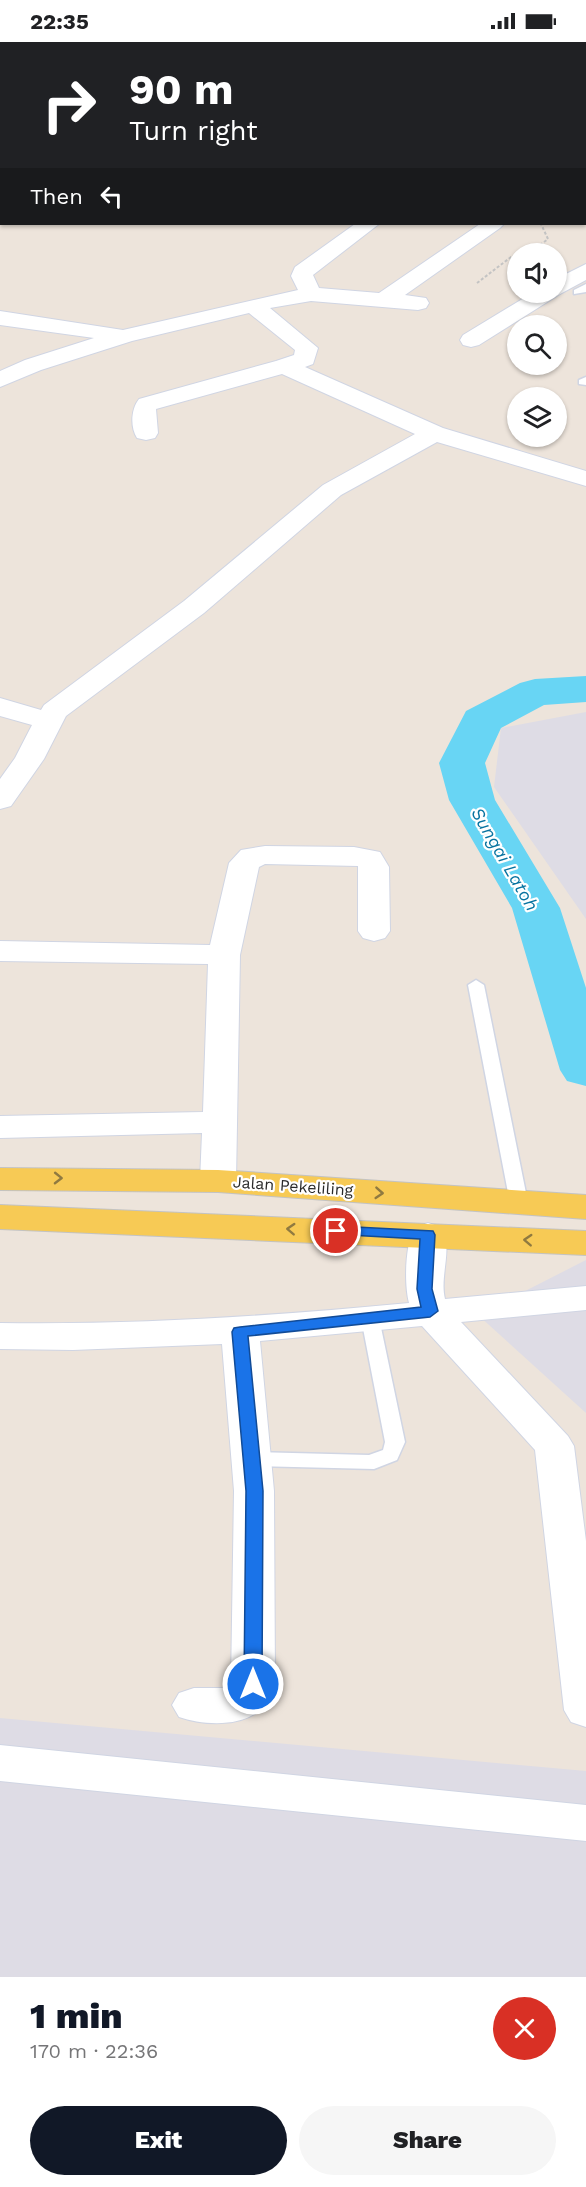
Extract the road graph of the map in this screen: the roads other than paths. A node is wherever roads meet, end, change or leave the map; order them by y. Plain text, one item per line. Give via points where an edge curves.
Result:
1 (367, 225) edge
2 (493, 225) edge
3 (586, 271) edge
4 (573, 289) edge
5 (311, 294) junction
6 (384, 300) junction
7 (418, 303) dead end
8 (532, 303) edge
9 (254, 306) junction
10 (0, 318) edge
11 (125, 336) junction
12 (471, 340) dead end
13 (284, 366) junction
14 (0, 380) edge
15 (146, 433) dead end
16 (434, 434) junction
17 (586, 480) edge
18 (0, 707) edge
19 (48, 721) junction
20 (0, 800) edge
21 (374, 931) dead end
22 (0, 951) edge
23 (224, 955) junction
24 (476, 985) dead end
25 (219, 1122) junction
26 (0, 1127) edge
27 (0, 1179) edge
28 (218, 1180) junction
29 (519, 1203) junction
30 (586, 1207) edge
31 (0, 1217) edge
32 (428, 1235) junction
33 (586, 1243) edge
34 (586, 1298) edge
35 (430, 1311) junction
36 (370, 1318) junction
37 (240, 1332) junction
38 (0, 1336) edge
39 (251, 1460) junction
40 (194, 1705) dead end
41 (586, 1710) edge
42 (0, 1763) edge
43 (586, 1822) edge

1 - 5 street via 303,272
2 - 6 street
3 - 4 street
5 - 6 street
5 - 9 street
6 - 7 street
8 - 12 street
9 - 11 street
9 - 13 street via 307,348 305,358
10 - 11 street
11 - 14 street via 41,362
13 - 15 street via 147,404
13 - 16 street
16 - 17 street
16 - 19 street via 328,493 194,608 54,711
18 - 19 street
19 - 20 street via 29,759
21 - 23 street via 374,867 369,859 258,855 244,863
22 - 23 street
23 - 25 street
24 - 29 lane
25 - 26 street
25 - 28 street
27 -> 28 main road, Jalan Pekeliling
28 -> 29 main road, Jalan Pekeliling
29 - 30 main road, Jalan Pekeliling
32 -> 31 main road
33 -> 32 main road
32 - 35 street via 424,1289
34 - 35 street
35 - 36 street
35 - 41 street via 554,1446
36 - 37 street
36 - 39 lane via 395,1442 389,1456 369,1462
37 - 38 street
37 - 39 street
39 - 40 street via 255,1491 253,1684 244,1700 234,1705
42 - 43 street

